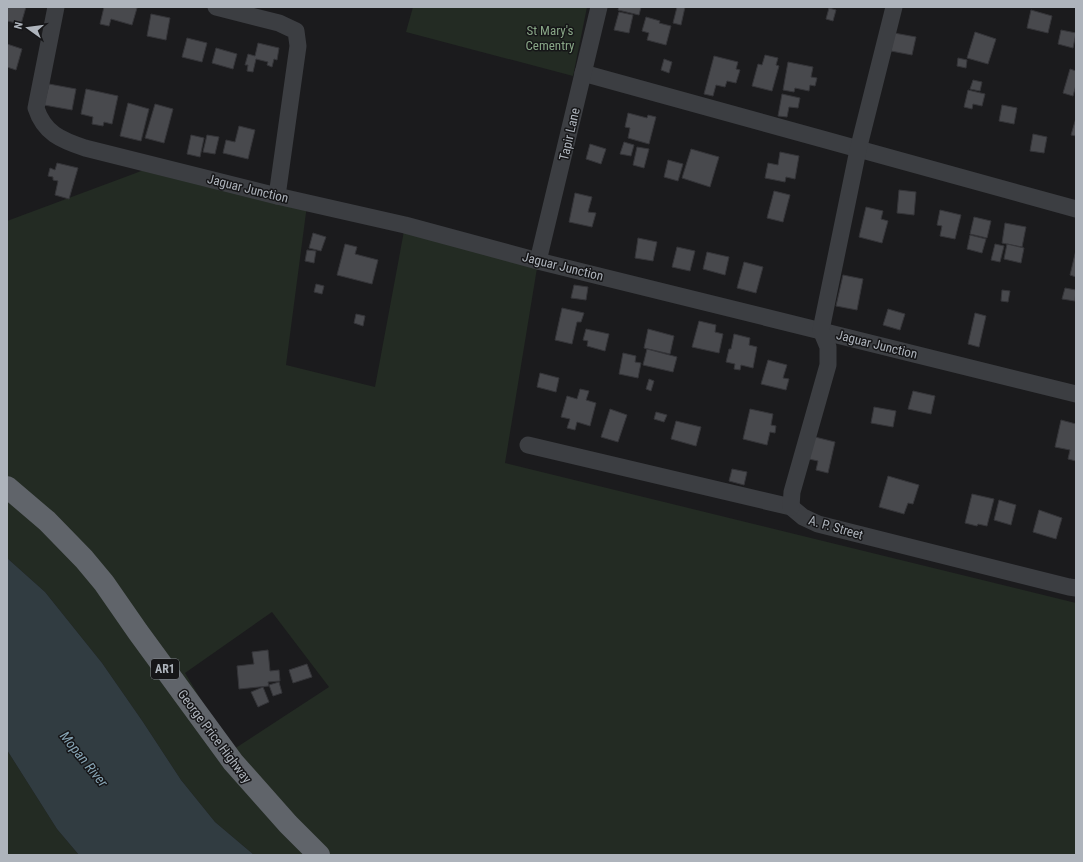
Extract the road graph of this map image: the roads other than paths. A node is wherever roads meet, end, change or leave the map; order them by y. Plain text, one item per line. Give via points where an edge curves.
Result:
1 (56, 7) edge
2 (216, 7) edge
3 (599, 7) edge
4 (894, 7) edge
5 (583, 74) junction
6 (858, 150) junction
7 (277, 196) junction
8 (1076, 209) edge
9 (538, 261) junction
10 (821, 330) junction
11 (1076, 394) edge
12 (528, 445) dead end
13 (7, 487) edge
14 (791, 507) junction
15 (1076, 588) edge
16 (318, 855) edge

1 - 7 street, Jaguar Junction via 36,108 39,119 52,133 84,148
2 - 7 street via 279,23 296,31 298,46
3 - 5 street, Tapir Lane
4 - 6 street
5 - 6 street
5 - 9 street, Tapir Lane
6 - 8 street
6 - 10 street
7 - 9 street, Jaguar Junction via 404,225
9 - 10 street, Jaguar Junction
10 - 11 street, Jaguar Junction
10 - 14 street via 828,347 828,365 792,492
12 - 14 street, A. P. Street
13 - 16 highway, George Price Highway / AR1 via 47,521 84,559 233,762
14 - 15 street, A. P. Street via 803,517 818,524

